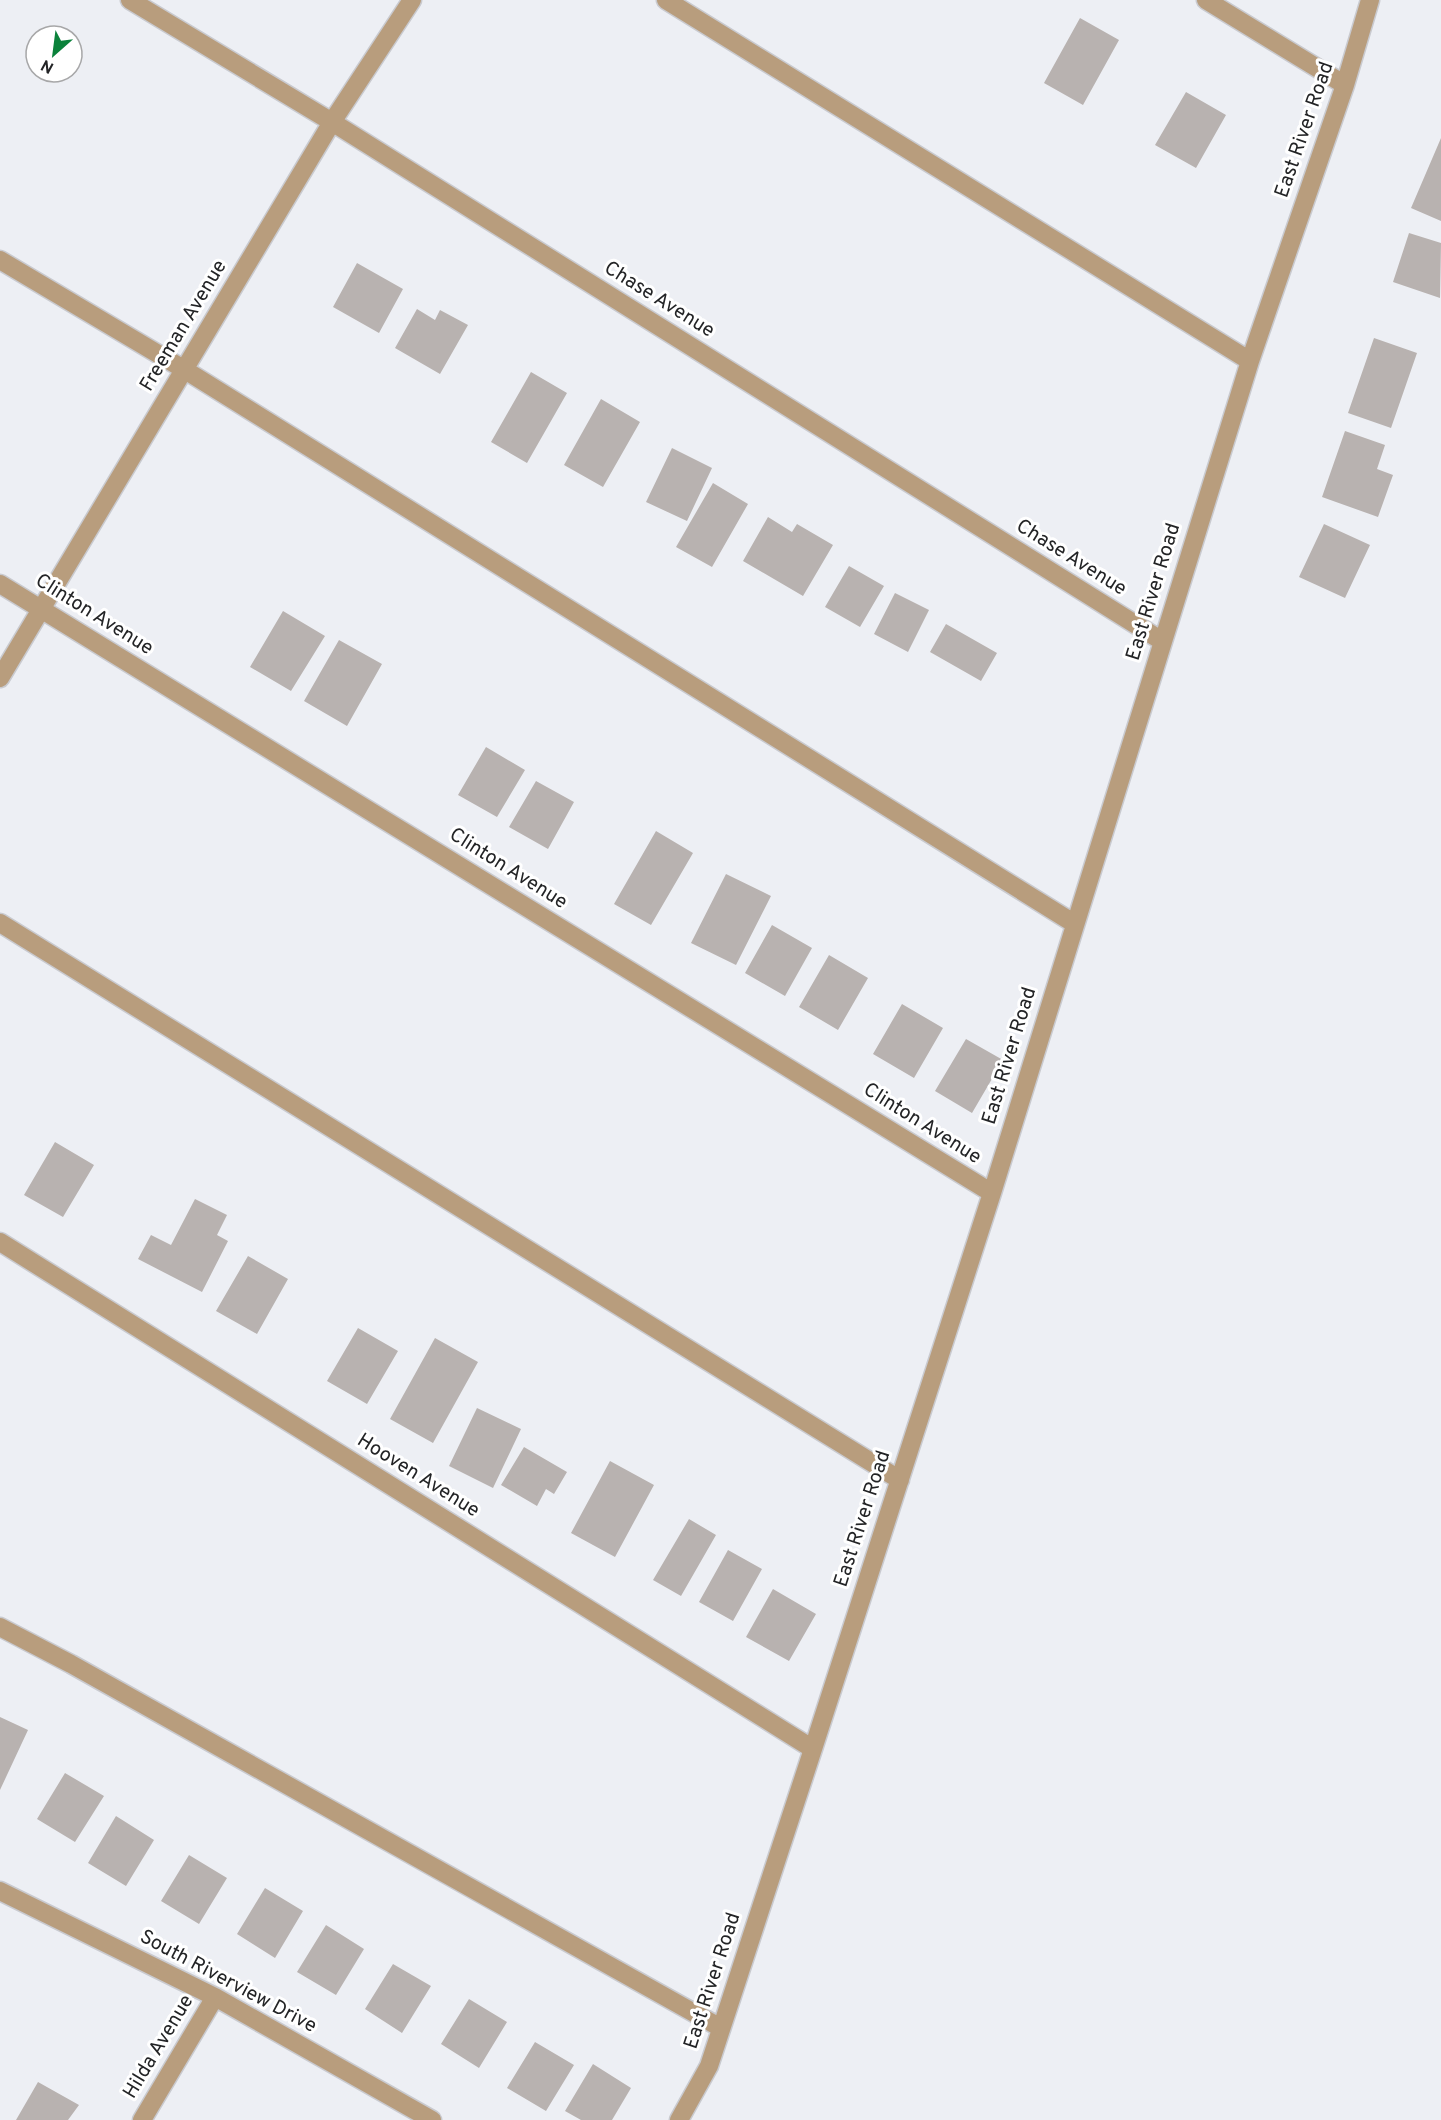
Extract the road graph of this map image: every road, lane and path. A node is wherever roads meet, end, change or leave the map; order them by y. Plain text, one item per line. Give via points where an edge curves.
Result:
1 (130, 0) edge
2 (412, 0) edge
3 (666, 0) edge
4 (1206, 0) edge
5 (1370, 0) edge
6 (1345, 85) junction
7 (332, 122) junction
8 (0, 260) edge
9 (1250, 361) junction
10 (184, 370) junction
11 (0, 584) edge
12 (42, 609) junction
13 (1162, 641) junction
14 (0, 678) edge
15 (0, 923) edge
16 (1074, 924) junction
17 (992, 1193) junction
18 (0, 1242) edge
19 (900, 1480) junction
20 (0, 1627) edge
21 (813, 1749) junction
22 (0, 1891) edge
23 (214, 1997) junction
24 (721, 2028) junction
25 (142, 2120) edge
26 (432, 2120) edge
27 (679, 2120) edge

1 - 7 street, Chase Avenue
2 - 7 street, Freeman Avenue
3 - 9 street
4 - 6 street
5 - 6 street, East River Road
6 - 9 street, East River Road
7 - 10 street, Freeman Avenue
7 - 13 street, Chase Avenue
8 - 10 street
9 - 13 street, East River Road
10 - 12 street, Freeman Avenue
10 - 16 street
11 - 12 street, Clinton Avenue
12 - 14 street, Freeman Avenue
12 - 17 street, Clinton Avenue
13 - 16 street, East River Road
15 - 19 street
16 - 17 street, East River Road
17 - 19 street, East River Road
18 - 21 street, Hooven Avenue
19 - 21 street, East River Road
20 - 24 street
21 - 24 street, East River Road
22 - 23 street, South Riverview Drive
23 - 25 street, Hilda Avenue
23 - 26 street, South Riverview Drive
24 - 27 street, East River Road via 708,2066

